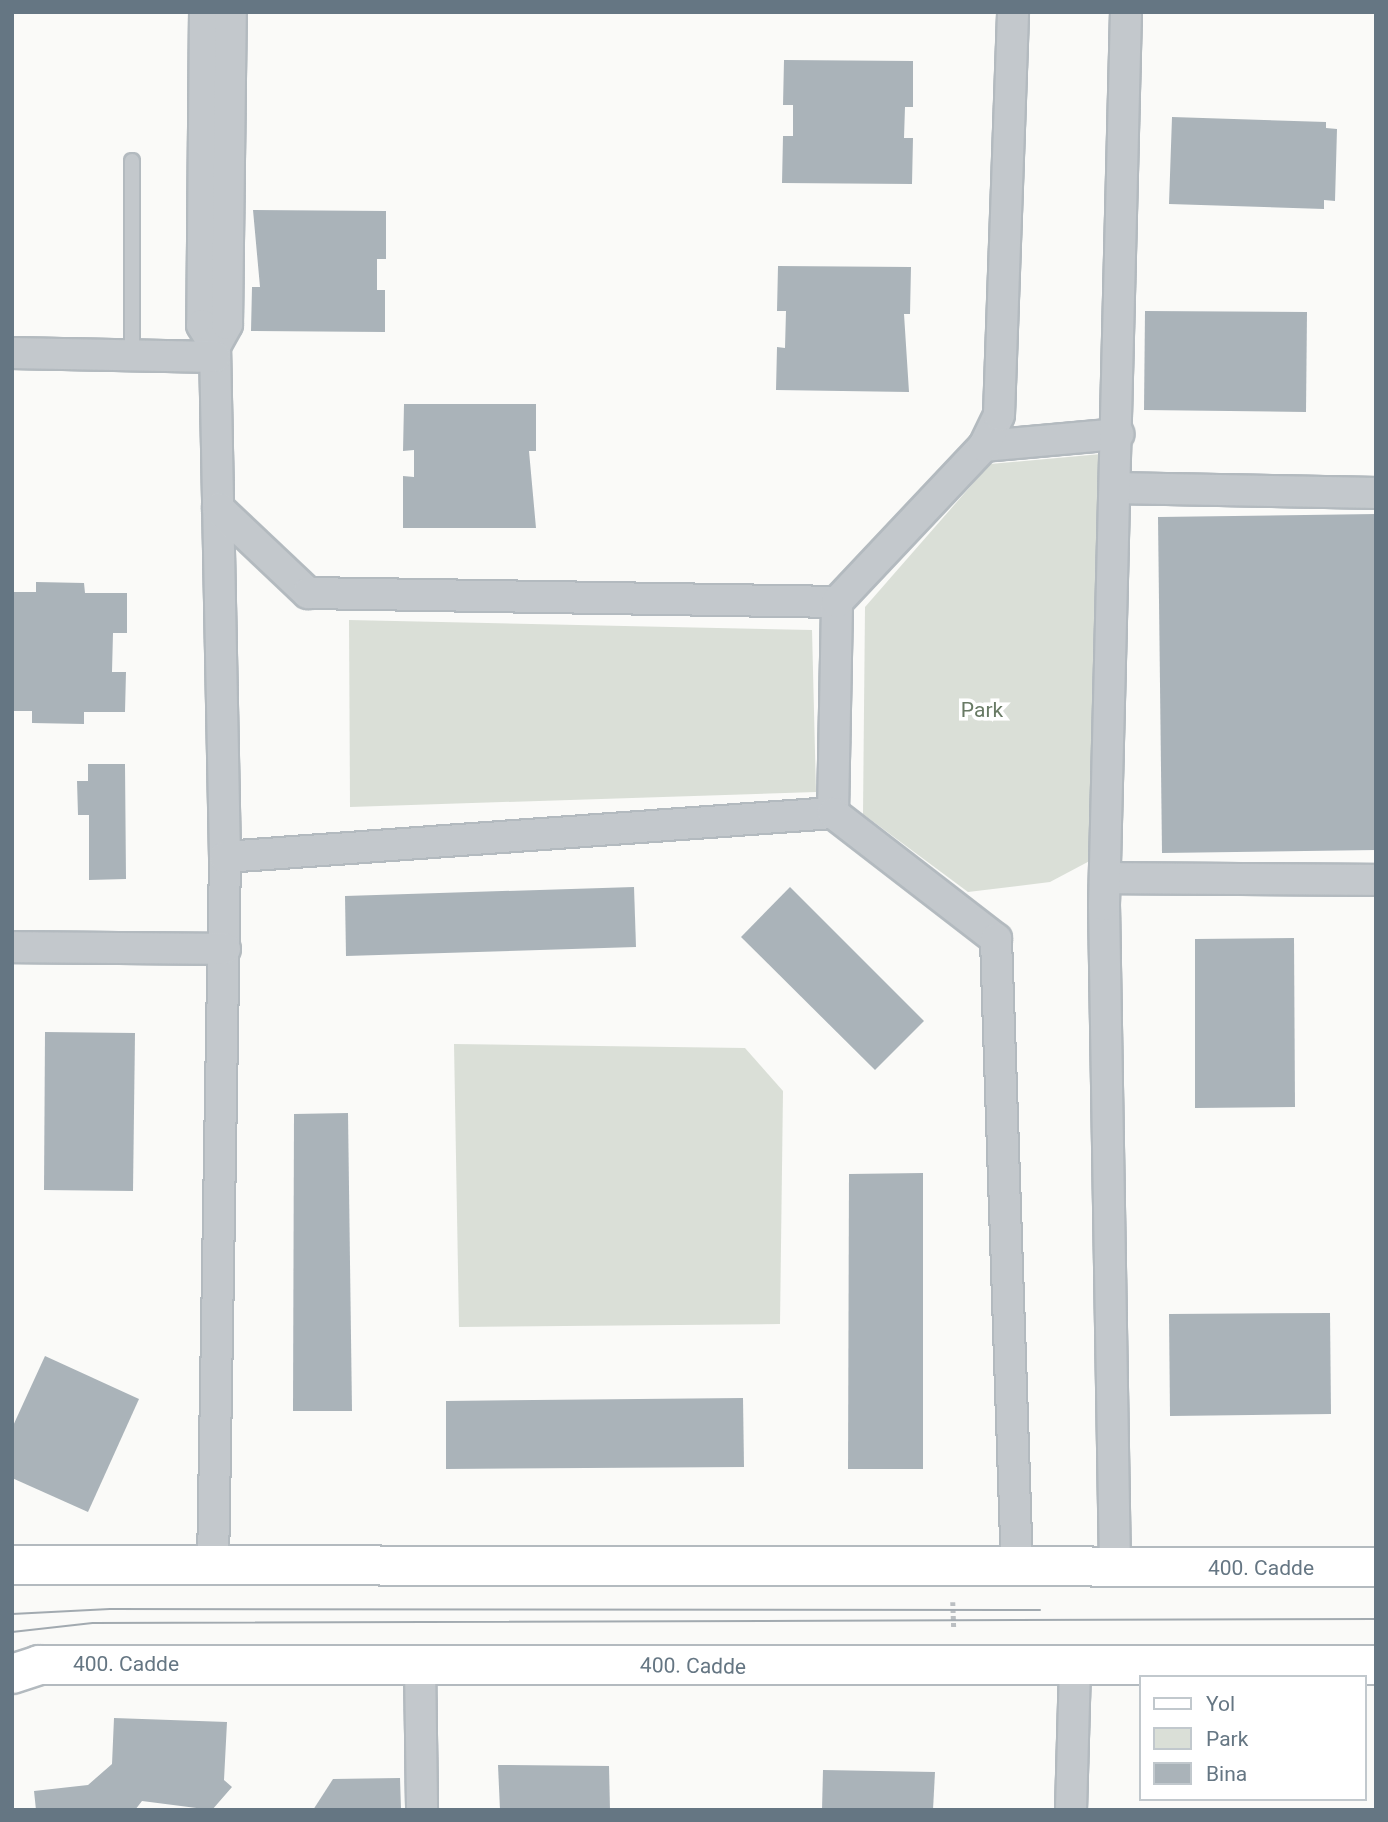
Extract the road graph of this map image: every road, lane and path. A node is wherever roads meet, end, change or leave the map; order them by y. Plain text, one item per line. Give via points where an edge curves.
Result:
1 (205, 12) edge
2 (231, 12) edge
3 (1013, 12) edge
4 (1126, 12) edge
5 (132, 161) dead end
6 (215, 351) junction
7 (12, 353) edge
8 (132, 355) junction
9 (1118, 433) junction
10 (984, 446) junction
11 (1115, 488) junction
12 (1376, 493) edge
13 (218, 509) junction
14 (837, 602) junction
15 (833, 813) junction
16 (225, 857) junction
17 (1105, 878) junction
18 (1376, 880) edge
19 (12, 947) edge
20 (225, 949) junction
21 (12, 1565) edge
22 (213, 1565) junction
23 (1376, 1567) edge
24 (1115, 1568) junction
25 (951, 1570) junction
26 (1017, 1570) junction
27 (420, 1663) junction
28 (1376, 1665) edge
29 (1075, 1666) junction
30 (957, 1667) junction
31 (12, 1674) edge
32 (422, 1810) edge
33 (1071, 1810) edge

1 - 6 street via 202,325
2 - 6 street via 227,324
3 - 10 street via 999,415
4 - 9 street
5 - 8 lane
6 - 8 street
6 - 13 street
7 - 8 street
9 - 10 street
9 - 11 street
10 - 14 street
11 - 12 street
11 - 17 street
13 - 14 street via 308,593
13 - 16 street
14 - 15 street
15 - 16 street
15 - 26 street via 996,939
16 - 20 street
17 - 18 street
17 - 24 street
19 - 20 street
20 - 22 street
21 - 22 main road, 400. Cadde
22 - 25 main road, 400. Cadde
23 - 24 main road, 400. Cadde
24 - 26 main road, 400. Cadde
25 - 26 main road, 400. Cadde
25 - 30 path
27 - 30 main road, 400. Cadde
27 - 31 main road, 400. Cadde via 39,1665
27 - 32 street
28 - 29 main road, 400. Cadde
29 - 30 main road, 400. Cadde
29 - 33 street

